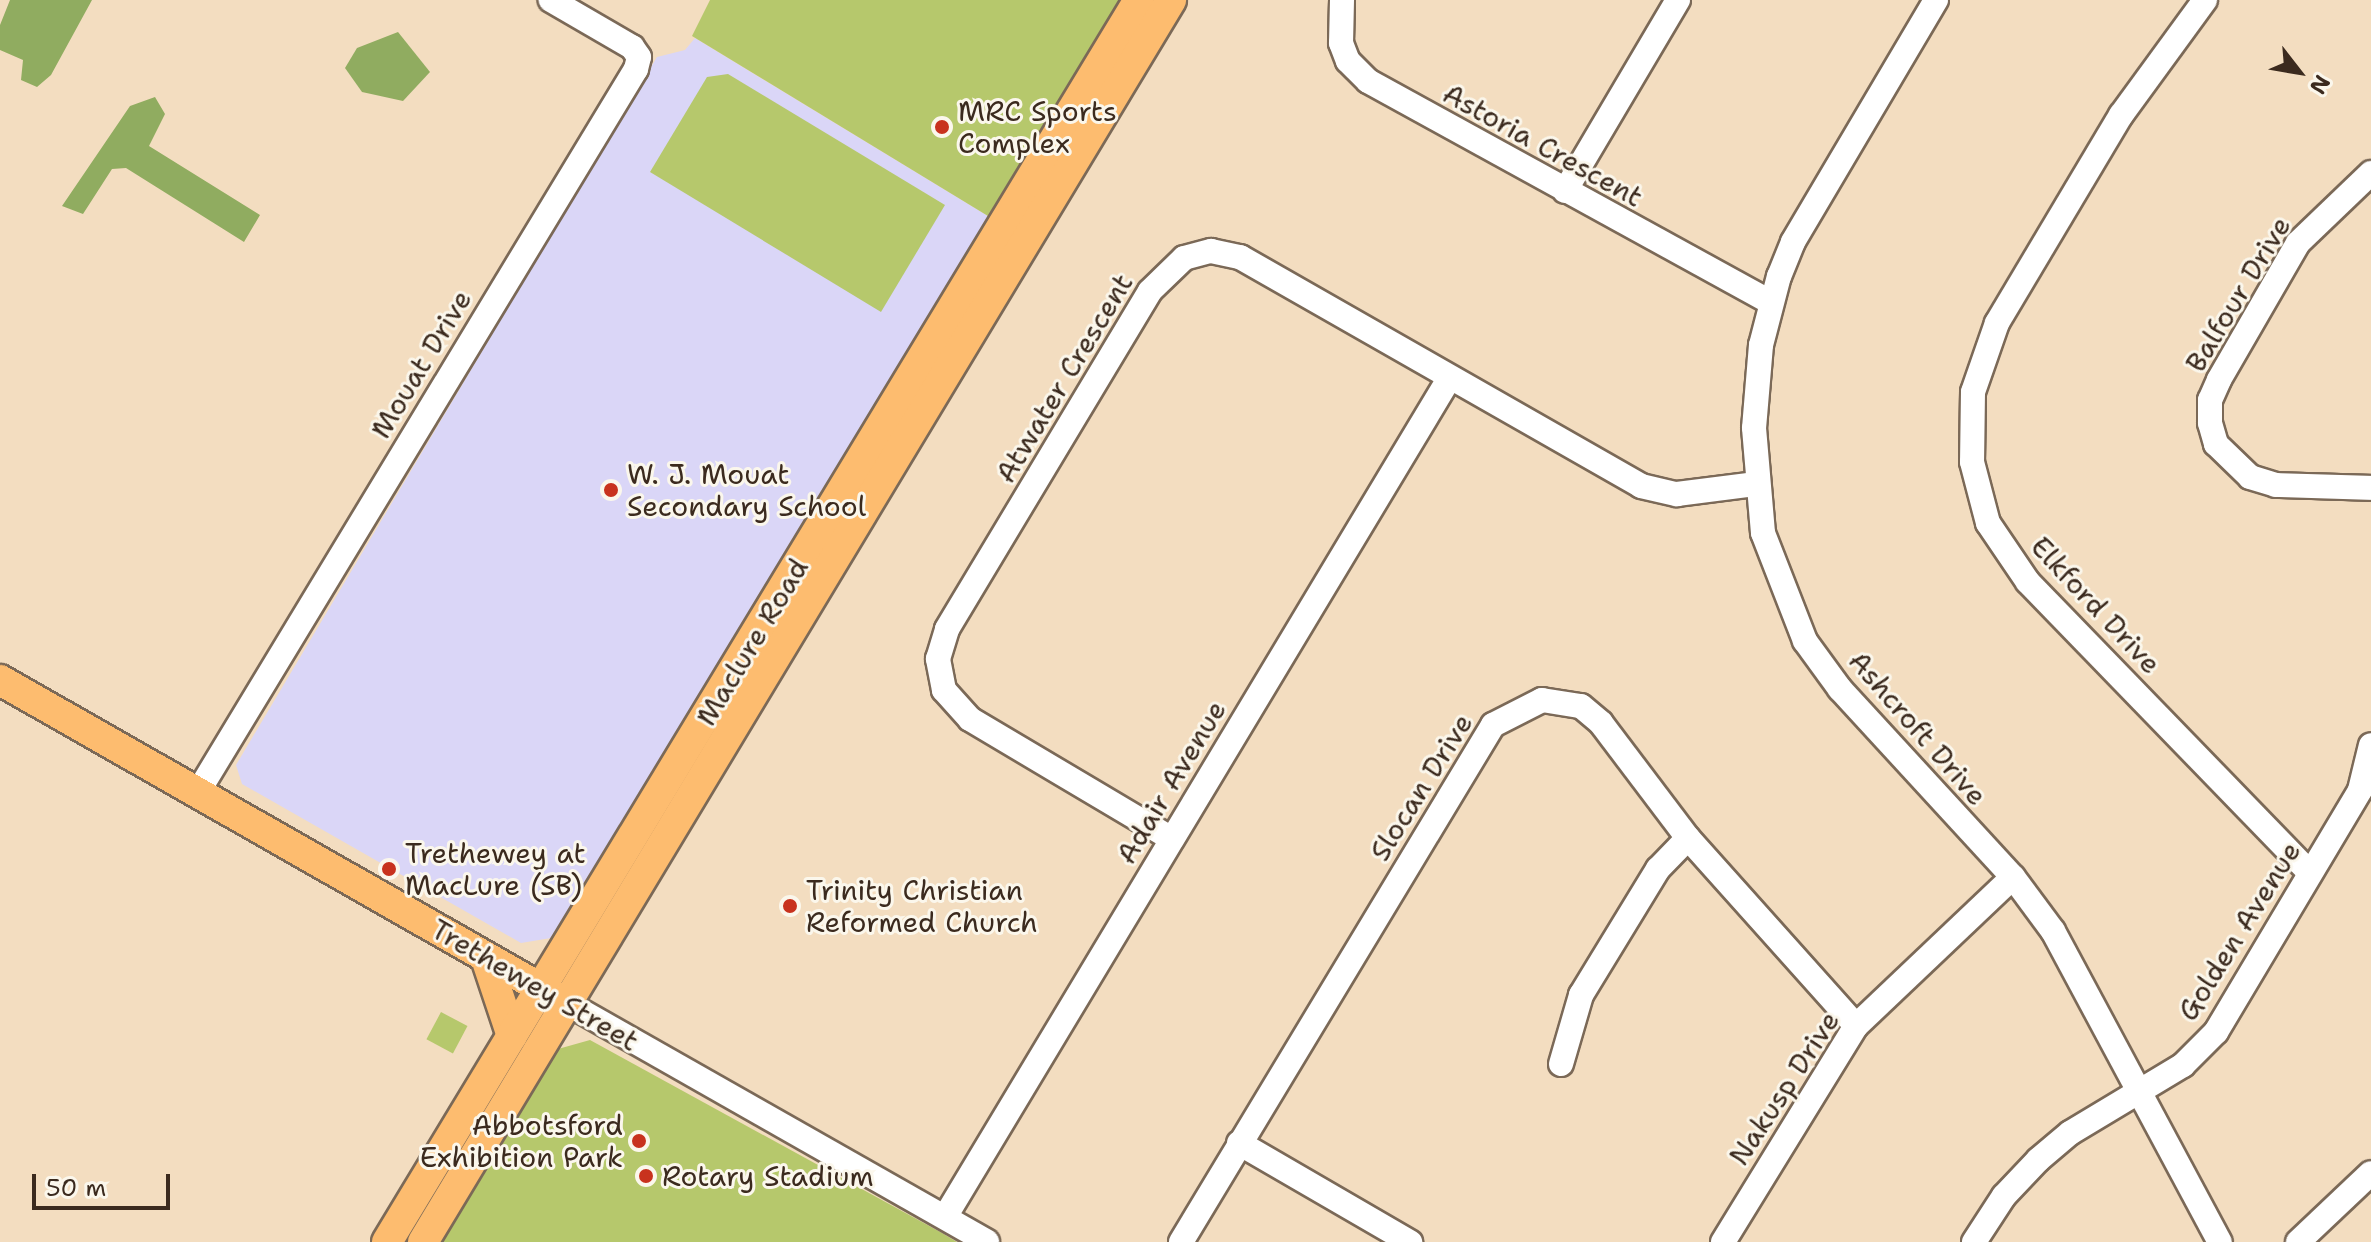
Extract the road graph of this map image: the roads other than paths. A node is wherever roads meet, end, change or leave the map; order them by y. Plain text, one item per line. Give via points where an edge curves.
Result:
1 (551, 0) edge
2 (1139, 0) edge
3 (1171, 0) edge
4 (1342, 0) edge
5 (1678, 0) edge
6 (1936, 0) edge
7 (2205, 0) edge
8 (2371, 173) edge
9 (1565, 191) junction
10 (1771, 303) junction
11 (1449, 379) junction
12 (1756, 484) junction
13 (2371, 488) edge
14 (0, 680) edge
15 (2371, 745) edge
16 (198, 792) junction
17 (1688, 838) junction
18 (1172, 839) junction
19 (2310, 873) junction
20 (2013, 877) junction
21 (486, 958) junction
22 (554, 996) junction
23 (1856, 1026) junction
24 (512, 1036) junction
25 (1561, 1064) dead end
26 (2141, 1091) junction
27 (1239, 1143) junction
28 (2371, 1173) edge
29 (945, 1217) junction
30 (387, 1242) edge
31 (423, 1242) edge
32 (987, 1242) edge
33 (1181, 1242) edge
34 (1410, 1242) edge
35 (1723, 1242) edge
36 (1974, 1242) edge
37 (2220, 1242) edge
38 (2298, 1242) edge

1 - 16 street, Mouat Drive via 632,47 639,57 636,69
2 - 22 main road, Maclure Road
3 - 22 main road, Maclure Road
4 - 9 street, Astoria Crescent via 1338,30 1357,73
5 - 9 street
6 - 10 street, Ashcroft Drive via 1793,242
7 - 19 street, Elkford Drive via 2121,115 1997,323 1973,392 1972,462 1988,523 2028,582
8 - 13 street, Balfour Drive via 2298,243 2219,380 2210,400 2210,423 2216,444 2250,477 2276,485
9 - 10 street, Astoria Crescent
10 - 12 street, Ashcroft Drive via 1757,381
11 - 12 street, Atwater Crescent via 1658,492
11 - 18 street, Adair Avenue
11 - 18 street, Atwater Crescent via 1224,252 1184,258 1150,291 947,629 938,659 944,690 970,719
12 - 20 street, Ashcroft Drive via 1777,578 1805,641 1860,715
14 - 16 main road, Trethewey Street
15 - 19 street, Golden Avenue via 2360,790
16 - 21 main road, Trethewey Street
17 - 23 street, Slocan Drive
17 - 25 street via 1658,869 1581,995
17 - 27 street, Slocan Drive via 1601,723 1581,706 1542,700 1512,710 1485,737
18 - 29 street, Adair Avenue
19 - 26 street, Golden Avenue via 2216,1032 2183,1065
20 - 23 street, Nakusp Drive
20 - 26 street, Ashcroft Drive via 2053,931
21 - 22 main road, Trethewey Street
21 - 24 main road
22 - 24 main road, Maclure Road
22 - 29 street, Trethewey Street
22 - 31 main road, Maclure Road
23 - 35 street, Nakusp Drive
24 - 30 main road, Maclure Road
26 - 36 street, Golden Avenue via 2070,1133 2038,1160 2004,1196
26 - 37 street, Ashcroft Drive
27 - 33 street, Slocan Drive
27 - 34 street
28 - 38 street
29 - 32 street, Trethewey Street

